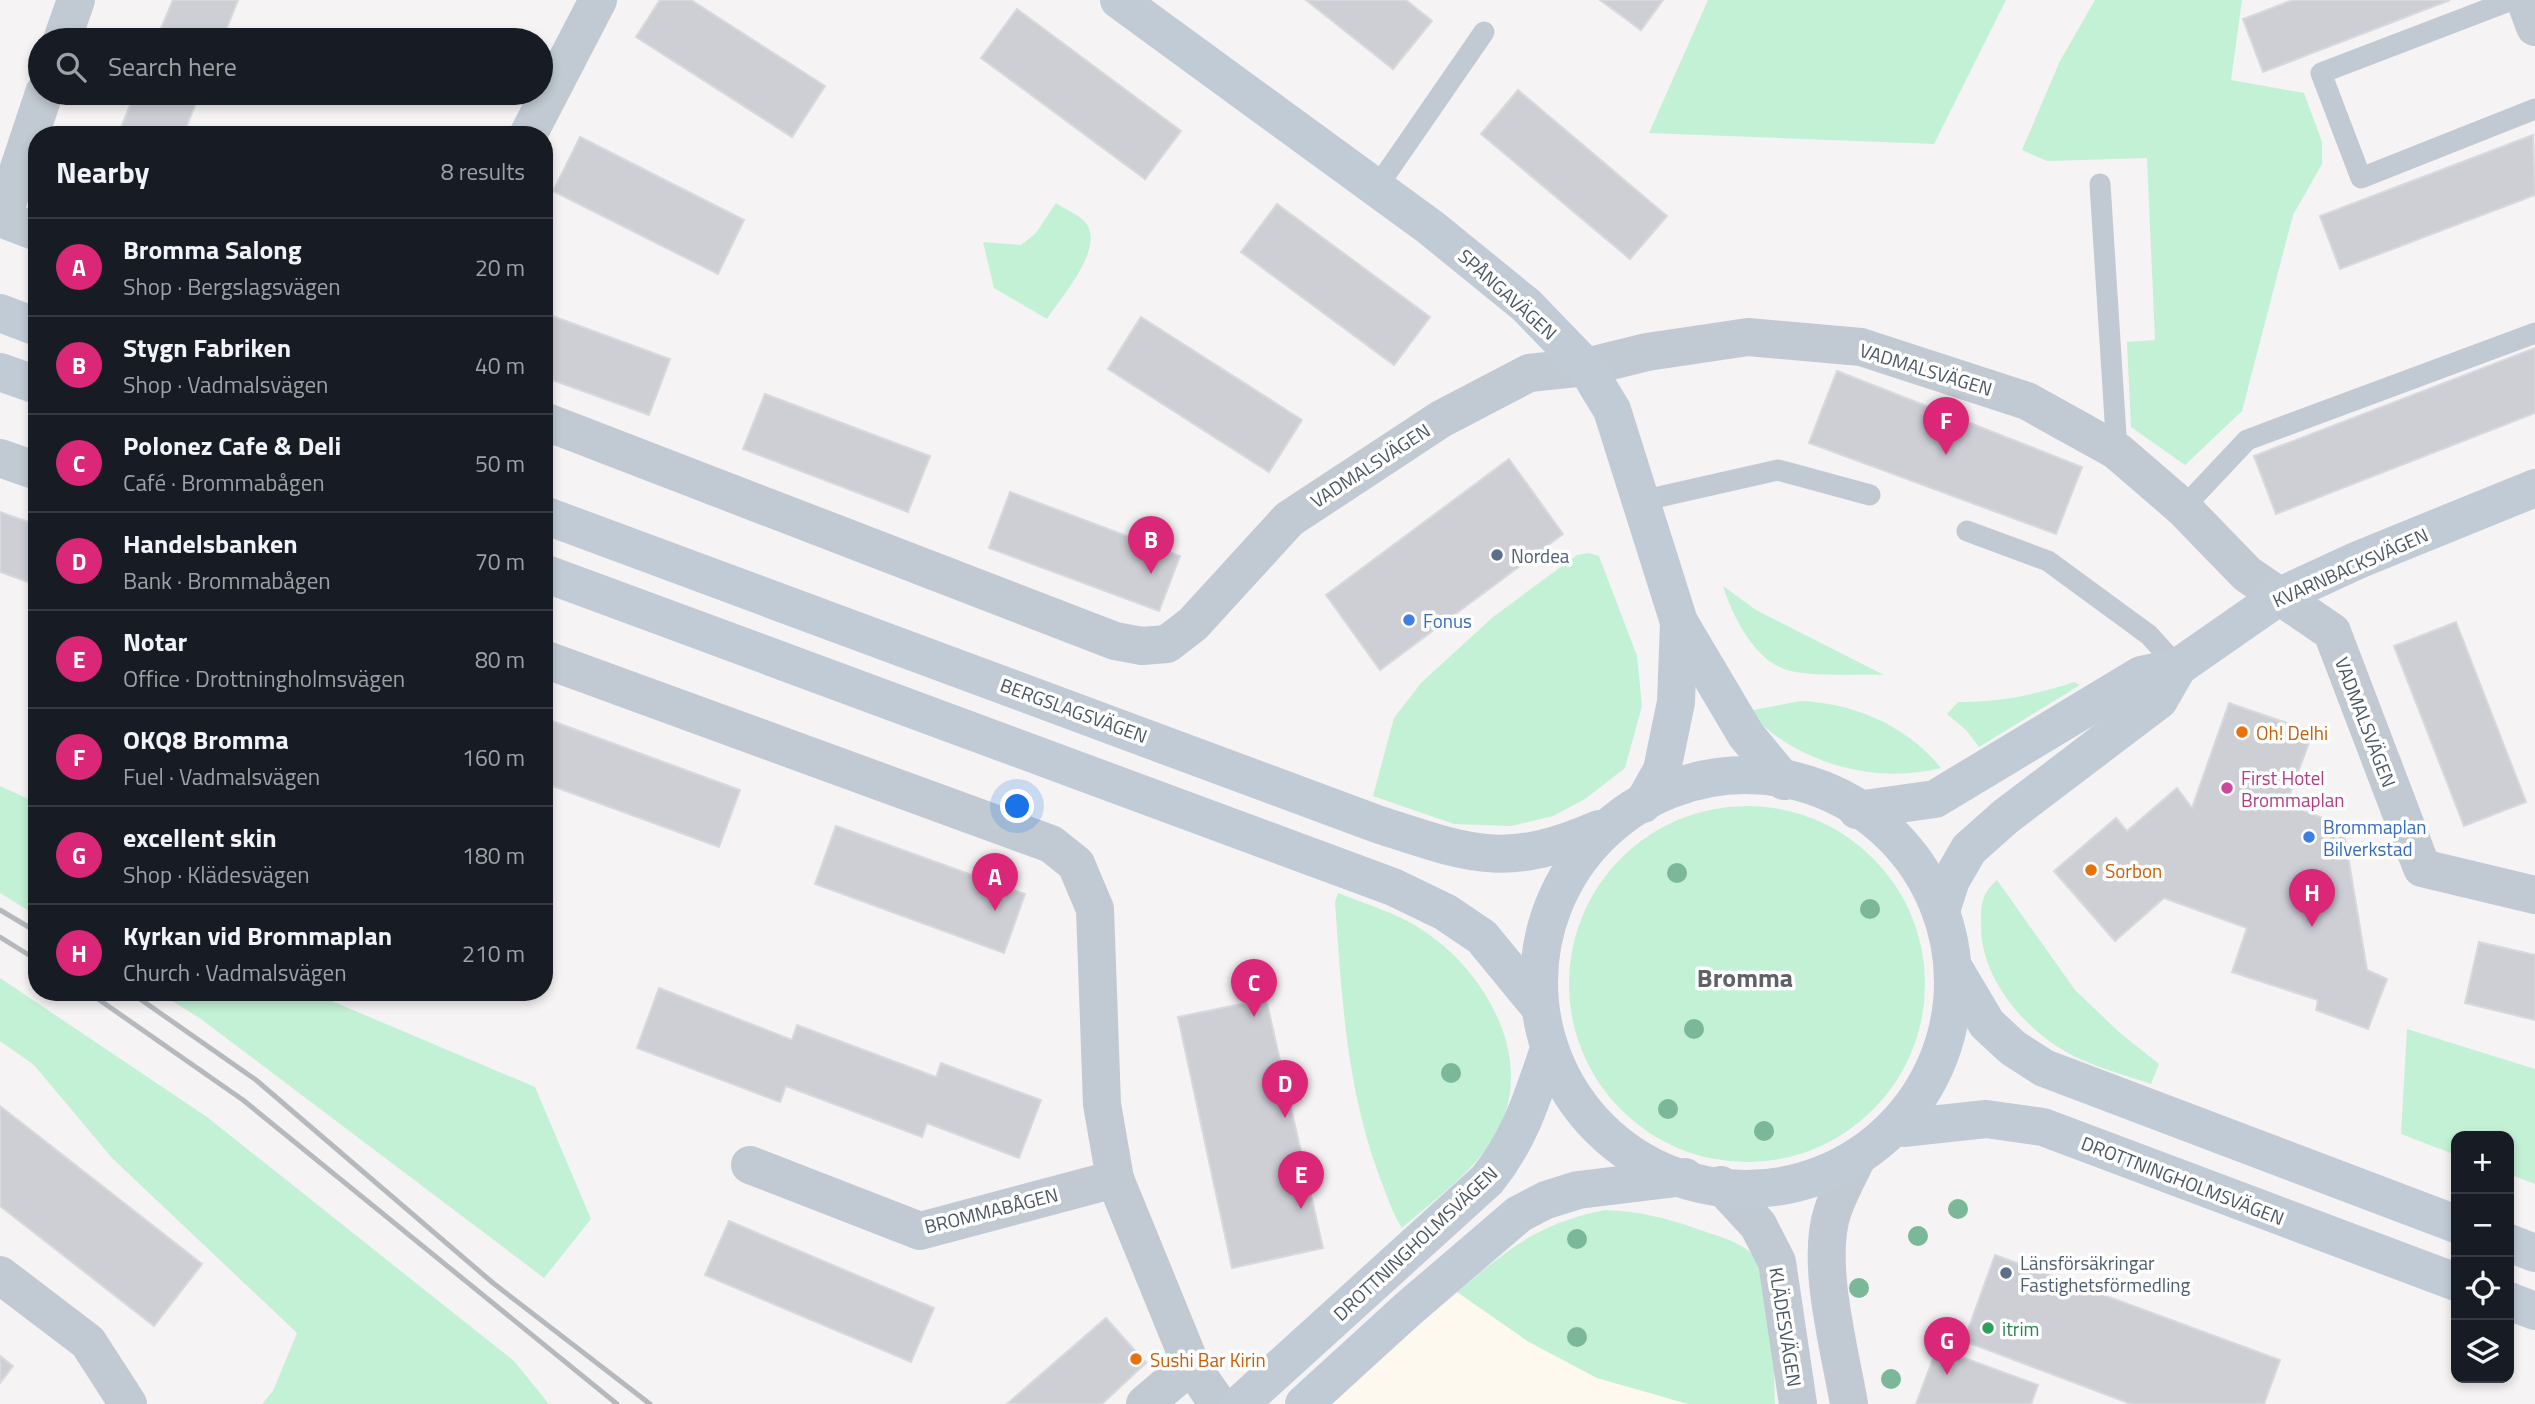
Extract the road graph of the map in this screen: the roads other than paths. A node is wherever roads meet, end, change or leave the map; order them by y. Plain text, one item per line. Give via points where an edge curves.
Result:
1 (76, 0) edge
2 (598, 0) edge
3 (1121, 1) edge
4 (2528, 13) edge
5 (66, 28) edge
6 (1484, 32) dead end
7 (553, 87) edge
8 (41, 105) edge
9 (544, 105) edge
10 (2535, 109) edge
11 (36, 126) edge
12 (533, 126) edge
13 (28, 160) edge
14 (2099, 184) dead end
15 (1377, 187) junction
16 (13, 223) edge
17 (0, 313) edge
18 (28, 324) edge
19 (2535, 332) edge
20 (1586, 367) junction
21 (0, 372) edge
22 (28, 383) edge
23 (553, 424) edge
24 (2117, 451) junction
25 (0, 458) edge
26 (28, 468) edge
27 (2535, 488) edge
28 (1870, 495) dead end
29 (1641, 501) junction
30 (2183, 508) junction
31 (553, 517) edge
32 (1967, 531) dead end
33 (553, 576) edge
34 (2280, 596) junction
35 (1679, 622) junction
36 (553, 662) edge
37 (2178, 667) junction
38 (1784, 781) junction
39 (1643, 804) junction
40 (1857, 810) junction
41 (1608, 826) junction
42 (2535, 895) edge
43 (1941, 911) junction
44 (1955, 970) junction
45 (1537, 1004) junction
46 (1548, 1052) junction
47 (1903, 1128) junction
48 (1856, 1160) junction
49 (750, 1165) dead end
50 (1115, 1179) junction
51 (1703, 1181) junction
52 (2451, 1222) edge
53 (2514, 1245) edge
54 (2535, 1253) edge
55 (0, 1275) edge
56 (2451, 1280) edge
57 (2514, 1303) edge
58 (2535, 1311) edge
59 (1191, 1365) junction
60 (128, 1404) edge
61 (1145, 1404) edge
62 (1218, 1404) edge
63 (1240, 1404) edge
64 (1304, 1404) edge
65 (1798, 1404) edge
66 (1849, 1404) edge

1 - 5 street
2 - 7 street
3 - 15 main road, SPÅNGAVÄGEN
4 - 10 lane via 2321,73 2361,178
6 - 15 lane
8 - 11 street
9 - 12 street
13 - 16 street
14 - 24 lane
15 - 20 main road, SPÅNGAVÄGEN via 1526,305
17 - 18 main road
19 - 30 lane via 2247,440
20 - 23 street, VADMALSVÄGEN via 1529,373 1441,419 1289,519 1193,624 1167,644 1142,646 1115,641
20 - 24 street, VADMALSVÄGEN via 1647,352 1748,337 1861,347 2027,401
20 - 29 main road, SPÅNGAVÄGEN via 1612,410
21 - 22 main road
24 - 30 street, VADMALSVÄGEN
25 - 26 street
27 - 34 main road, KVARNBACKSVÄGEN
28 - 29 lane via 1778,470
29 - 35 main road, SPÅNGAVÄGEN
30 - 34 street, VADMALSVÄGEN via 2247,574
31 - 41 main road, BERGSLAGSVÄGEN via 1446,846 1470,853 1519,855 1559,846
32 - 37 lane via 2048,561 2149,635
33 - 45 main road via 1393,887 1446,912 1482,937
34 - 37 main road, KVARNBACKSVÄGEN
34 - 42 street, VADMALSVÄGEN via 2332,632 2423,868
35 - 38 main road, SPÅNGAVÄGEN via 1746,735
35 - 39 main road, SPÅNGAVÄGEN via 1673,716 1662,770
36 - 50 street via 1051,844 1076,864 1095,909 1102,1104
37 - 40 main road, KVARNBACKSVÄGEN via 2141,675 1935,799
37 - 43 main road, KVARNBACKSVÄGEN via 2159,700 1969,849 1951,880
38 - 39 main road via 1711,781
38 - 40 main road via 1812,787
39 - 41 main road
40 - 43 main road via 1900,845
41 - 45 main road via 1566,871 1549,903 1539,939
43 - 44 main road
44 - 47 main road via 1952,1028 1940,1069
44 - 52 main road via 1987,1024 2044,1069
45 - 46 main road
46 - 51 main road via 1595,1118 1634,1152
46 - 63 main road, DROTTNINGHOLMSVÄGEN via 1523,1126 1487,1180
47 - 48 main road
47 - 56 main road, DROTTNINGHOLMSVÄGEN via 1986,1119 2043,1127
48 - 51 main road via 1822,1174 1771,1184
48 - 66 street via 1832,1212 1828,1261
49 - 50 street, BROMMABÅGEN via 920,1231
50 - 59 street
51 - 64 main road via 1578,1189 1519,1214
51 - 65 street, KLÄDESVÄGEN via 1758,1225 1777,1262
53 - 54 main road
55 - 60 street via 88,1342
57 - 58 main road
59 - 61 street
59 - 62 street

